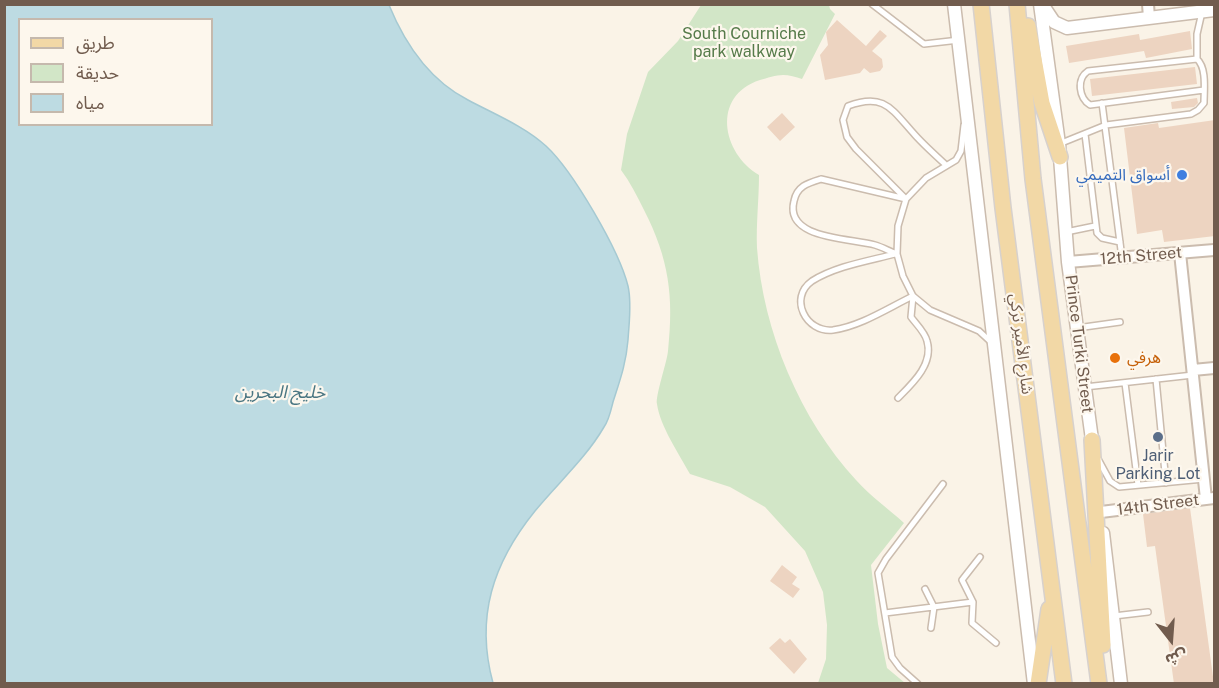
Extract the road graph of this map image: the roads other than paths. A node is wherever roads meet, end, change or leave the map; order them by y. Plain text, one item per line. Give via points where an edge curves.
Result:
1 (872, 4) edge
2 (954, 4) edge
3 (981, 4) edge
4 (1017, 4) edge
5 (1024, 4) edge
6 (1041, 4) edge
7 (1148, 4) edge
8 (1215, 10) edge
9 (1202, 12) junction
10 (1149, 18) junction
11 (959, 40) junction
12 (1197, 59) junction
13 (1204, 90) junction
14 (1102, 103) junction
15 (966, 108) junction
16 (1106, 125) junction
17 (1085, 134) junction
18 (1060, 151) junction
19 (946, 165) junction
20 (906, 199) junction
21 (1095, 226) junction
22 (1066, 232) junction
23 (1120, 242) junction
24 (1215, 250) edge
25 (1180, 253) junction
26 (897, 254) junction
27 (1122, 258) junction
28 (1068, 262) junction
29 (913, 296) junction
30 (1120, 322) dead end
31 (1077, 328) junction
32 (995, 344) junction
33 (1215, 368) edge
34 (1193, 373) junction
35 (1156, 379) junction
36 (1125, 383) junction
37 (1085, 387) junction
38 (898, 398) dead end
39 (1092, 444) junction
40 (1204, 479) junction
41 (1166, 483) junction
42 (943, 484) dead end
43 (1138, 485) junction
44 (1210, 498) edge
45 (1101, 512) junction
46 (980, 557) dead end
47 (925, 589) dead end
48 (1051, 591) junction
49 (973, 602) junction
50 (934, 607) junction
51 (1148, 612) dead end
52 (885, 613) junction
53 (1113, 616) junction
54 (931, 628) dead end
55 (996, 643) dead end
56 (918, 684) edge
57 (1036, 684) edge
58 (1064, 684) edge
59 (1100, 684) edge
60 (1105, 684) edge
61 (1121, 684) edge

1 - 11 lane via 924,44
2 - 11 street
3 - 48 main road, شارع الأمير تركي
4 - 59 main road, شارع الأمير تركي via 1033,179
5 - 18 main road via 1041,103
6 - 10 street via 1054,22 1067,28
6 - 18 street, Prince Turki Street
7 - 10 street
8 - 9 street
9 - 10 street
9 - 12 lane
11 - 15 street
12 - 13 lane
12 - 14 lane via 1088,71 1080,81 1084,101 1090,105
13 - 14 lane
13 - 16 lane via 1204,103 1191,114
14 - 16 lane
15 - 19 lane via 961,151 956,160
15 - 32 street
16 - 17 lane
16 - 23 lane
17 - 18 lane
17 - 21 lane
18 - 22 street, Prince Turki Street
19 - 20 lane via 926,178
19 - 20 lane via 892,107 876,100 848,106 843,120 847,137
20 - 26 lane via 898,226
20 - 26 lane via 821,179 797,190 793,203 797,222 808,230
21 - 22 lane
21 - 23 lane via 1102,238
22 - 28 street, Prince Turki Street
23 - 27 lane
24 - 25 street, 12th Street
25 - 27 street, 12th Street
25 - 34 street
26 - 29 lane
26 - 29 lane via 840,268 810,283 801,308 806,320 818,329 831,330 852,325
27 - 28 street, 12th Street
28 - 31 street, Prince Turki Street
29 - 32 lane via 930,310 979,331
29 - 38 lane via 910,317 928,341 926,358 920,375
30 - 31 lane
31 - 37 street, Prince Turki Street
32 - 57 street
33 - 34 street
34 - 35 lane
34 - 40 street
35 - 36 lane
35 - 41 lane
36 - 37 lane
36 - 43 lane
37 - 39 street, Prince Turki Street
39 - 43 lane via 1105,474 1115,486
39 - 45 street, Prince Turki Street
39 - 60 main road
40 - 41 lane
40 - 44 street
41 - 43 lane
42 - 52 lane via 878,573
44 - 45 street, 14th Street
45 - 53 street, Prince Turki Street
46 - 49 lane via 962,580
47 - 50 lane
48 - 57 main road
48 - 58 main road, شارع الأمير تركي
49 - 50 lane
49 - 55 lane via 972,623
50 - 52 lane
50 - 54 lane
51 - 53 lane
52 - 56 lane via 892,657
53 - 61 street, Prince Turki Street

